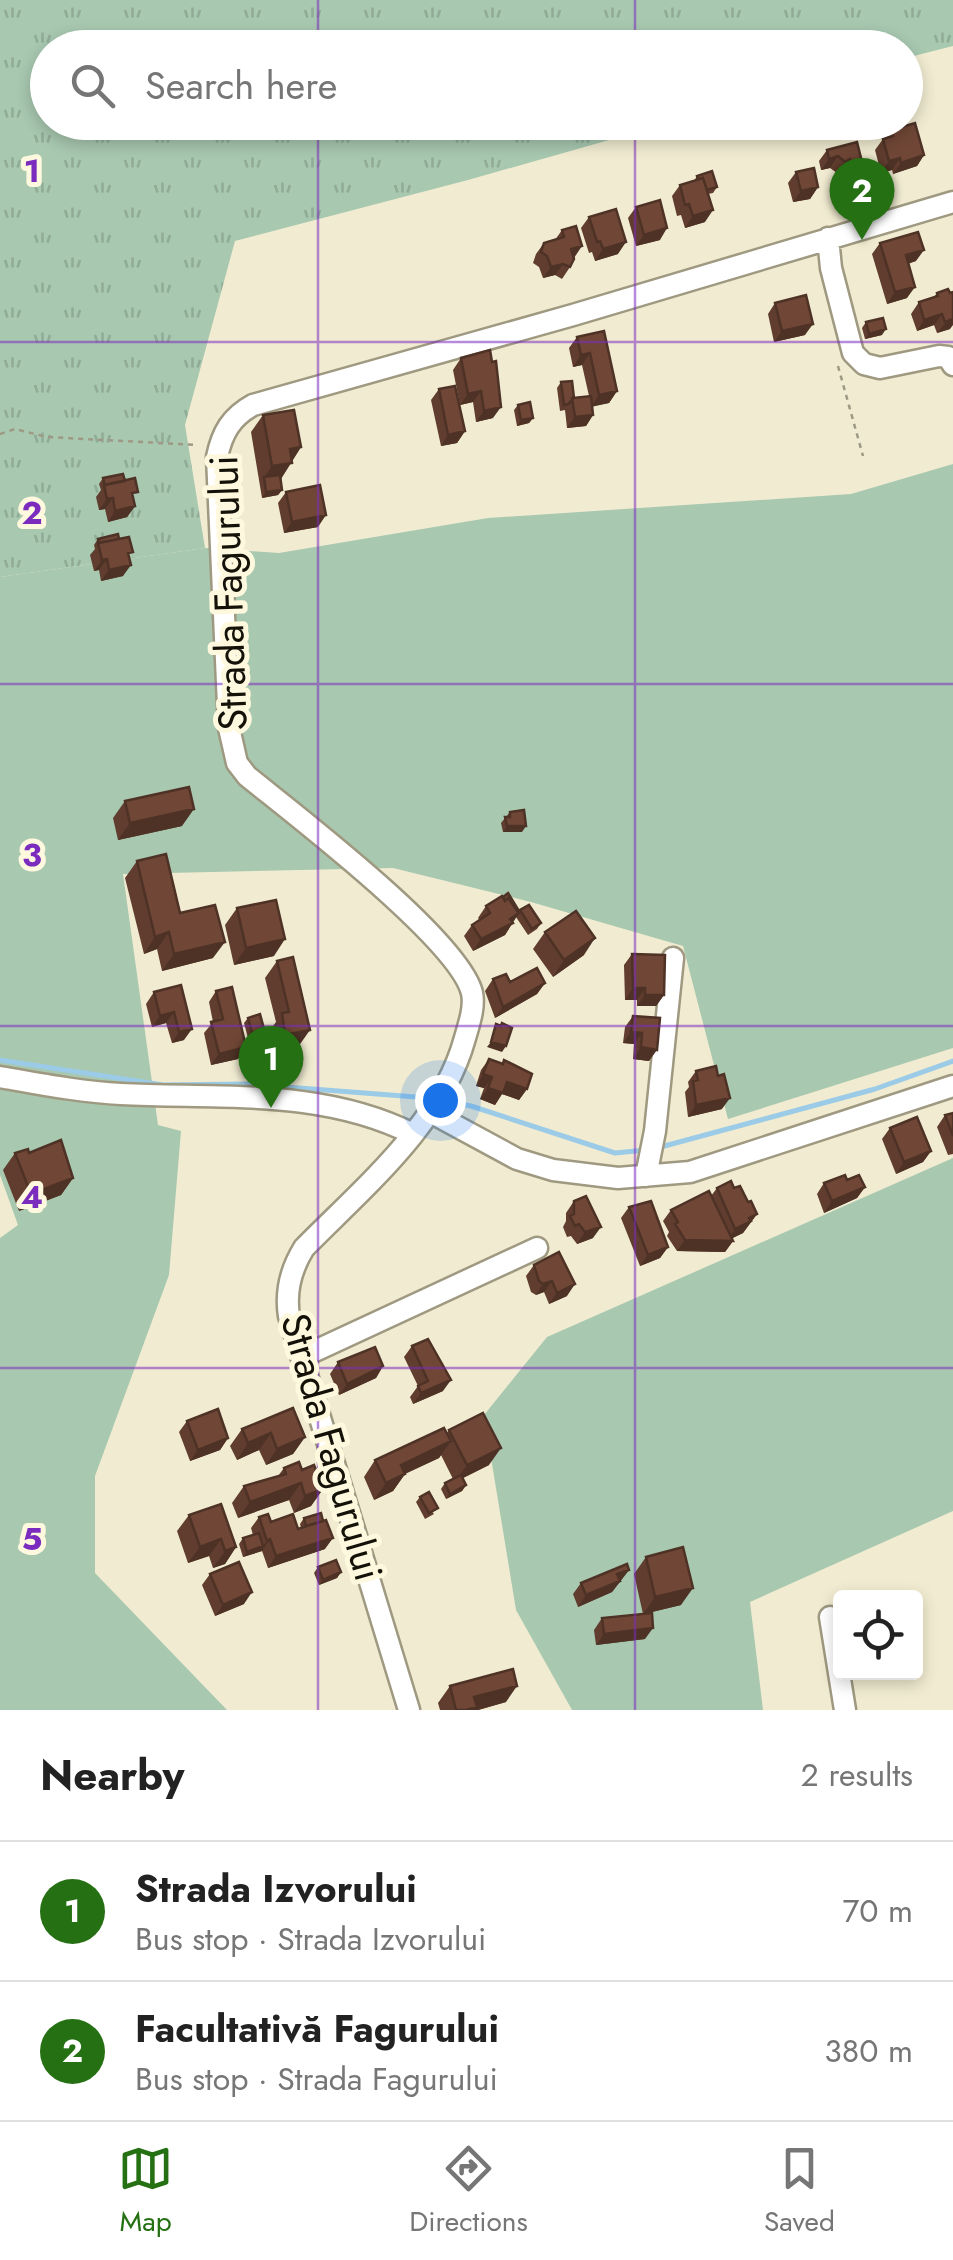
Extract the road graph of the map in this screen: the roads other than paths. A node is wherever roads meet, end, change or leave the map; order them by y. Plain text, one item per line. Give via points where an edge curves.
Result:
1 (953, 202) edge
2 (828, 238) junction
3 (953, 365) edge
4 (673, 958) dead end
5 (0, 1077) edge
6 (953, 1086) edge
7 (437, 1104) junction
8 (413, 1134) junction
9 (650, 1158) junction
10 (537, 1248) dead end
11 (302, 1357) junction
12 (830, 1617) dead end
13 (410, 1710) edge
14 (844, 1710) edge

1 - 2 street, Strada Fagurului
2 - 3 street via 853,353 880,368 939,356
2 - 7 street, Strada Fagurului via 253,405 228,425 217,457 228,728 237,763 395,900 465,973 473,996 470,1022
4 - 9 street
5 - 8 street via 116,1094 240,1094 308,1102
6 - 9 street via 690,1172
7 - 8 street, Strada Fagurului
7 - 9 street via 516,1159 553,1170 590,1177
8 - 11 street, Strada Fagurului via 296,1260 287,1304
10 - 11 street
11 - 13 street, Strada Fagurului
12 - 14 street

